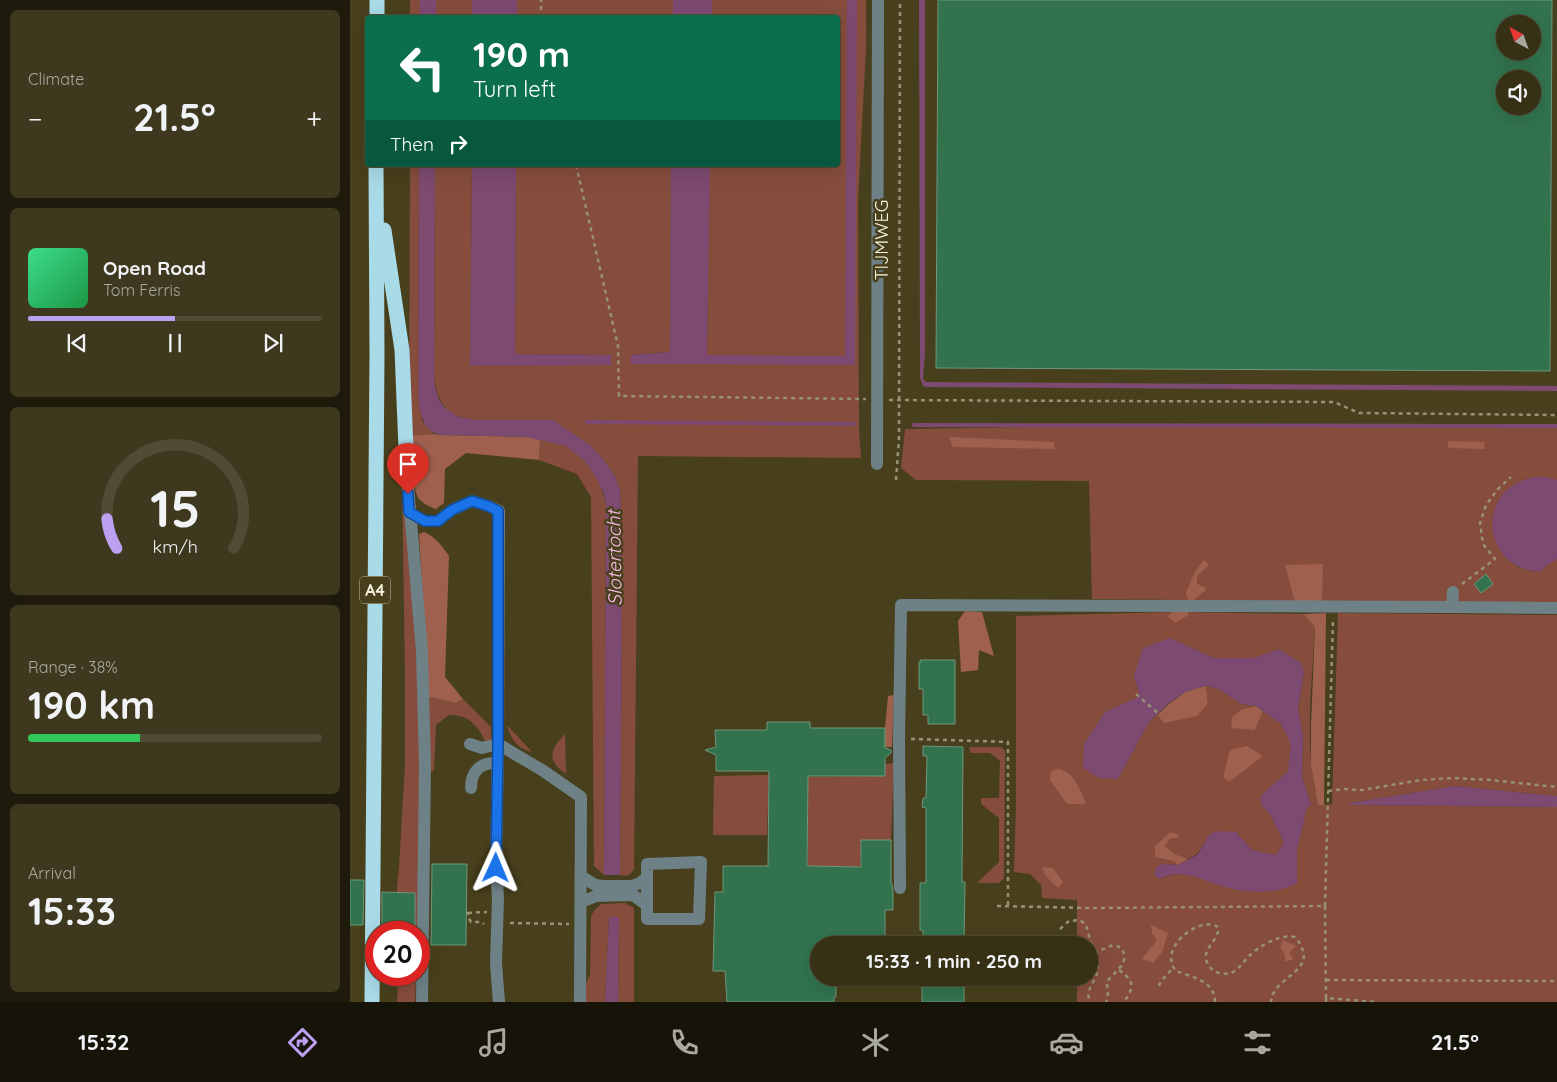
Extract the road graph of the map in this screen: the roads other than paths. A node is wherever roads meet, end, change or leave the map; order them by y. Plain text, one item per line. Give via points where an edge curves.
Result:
1 (377, 0) edge
2 (878, 0) edge
3 (377, 15) edge
4 (376, 172) edge
5 (877, 464) dead end
6 (407, 474) joint
7 (409, 512) junction
8 (1453, 592) road end
9 (1452, 607) junction
10 (1557, 608) edge
11 (470, 744) dead end
12 (498, 744) junction
13 (497, 763) junction
14 (471, 788) dead end
15 (581, 876) junction
16 (647, 878) junction
17 (900, 888) dead end
18 (581, 902) junction
19 (647, 905) junction
20 (372, 1002) edge
21 (422, 1002) edge
22 (498, 1002) edge
23 (580, 1002) edge

1 - 3 highway
2 - 5 street, TIJMWEG
4 - 6 highway, A4 via 402,350
4 - 20 highway, A4
6 - 7 street, A4
7 - 12 street via 425,521 438,521 472,501 498,511
7 - 21 street, A4 via 422,652 425,765
8 - 9 street
9 - 10 street
9 - 17 street via 901,604
11 - 12 street via 482,748
12 - 13 street
12 - 15 street via 581,798
13 - 14 street via 487,762 479,768 471,779
13 - 22 street
15 - 16 street via 602,886 632,886
15 - 18 street
16 - 19 street
16 - 19 street via 647,864 700,862 699,919 647,919
18 - 19 street via 596,896 633,895
18 - 23 street

